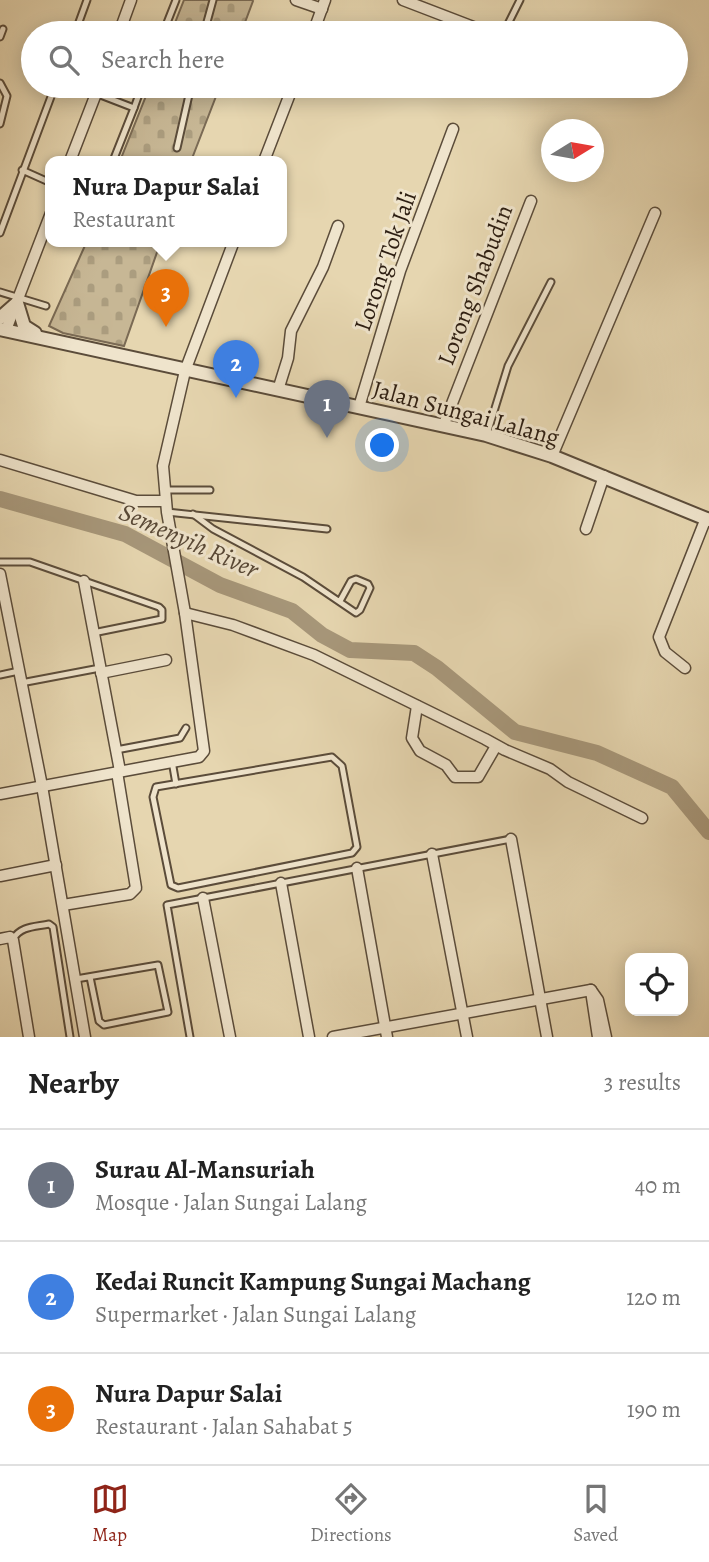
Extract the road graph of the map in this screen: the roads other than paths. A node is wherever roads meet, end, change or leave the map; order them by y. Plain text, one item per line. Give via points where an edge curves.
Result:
1 (87, 0) edge
2 (131, 0) edge
3 (176, 0) edge
4 (213, 0) edge
5 (296, 0) edge
6 (403, 0) edge
7 (520, 0) edge
8 (324, 4) edge
9 (79, 21) edge
10 (123, 21) edge
11 (168, 21) edge
12 (207, 21) edge
13 (318, 21) edge
14 (458, 21) edge
15 (510, 21) edge
16 (3, 29) dead end
17 (0, 37) edge
18 (0, 83) edge
19 (50, 98) edge
20 (94, 98) edge
21 (113, 98) edge
22 (138, 98) edge
23 (188, 98) edge
24 (288, 98) edge
25 (134, 108) junction
26 (0, 124) edge
27 (453, 129) dead end
28 (177, 148) dead end
29 (72, 156) edge
30 (115, 156) edge
31 (266, 156) edge
32 (22, 170) junction
33 (45, 180) edge
34 (531, 201) dead end
35 (655, 213) dead end
36 (338, 226) dead end
37 (45, 229) edge
38 (0, 233) edge
39 (232, 247) edge
40 (551, 282) dead end
41 (0, 292) edge
42 (18, 301) junction
43 (46, 306) dead end
44 (0, 318) edge
45 (3, 329) edge
46 (42, 338) junction
47 (185, 371) junction
48 (278, 390) junction
49 (359, 407) junction
50 (444, 424) junction
51 (486, 435) junction
52 (552, 456) junction
53 (0, 460) edge
54 (604, 476) junction
55 (164, 490) junction
56 (210, 490) dead end
57 (166, 506) junction
58 (193, 514) junction
59 (707, 519) edge
60 (327, 529) dead end
61 (586, 529) dead end
62 (0, 562) edge
63 (0, 574) edge
64 (84, 580) junction
65 (340, 601) junction
66 (185, 613) junction
67 (93, 633) junction
68 (166, 660) dead end
69 (685, 668) dead end
70 (19, 671) junction
71 (100, 671) junction
72 (0, 675) edge
73 (22, 683) junction
74 (417, 706) junction
75 (186, 728) dead end
76 (496, 746) junction
77 (116, 750) junction
78 (172, 761) junction
79 (118, 771) junction
80 (176, 784) junction
81 (42, 786) junction
82 (0, 794) edge
83 (642, 818) dead end
84 (511, 839) joint
85 (432, 854) junction
86 (56, 865) junction
87 (357, 869) junction
88 (0, 876) edge
89 (281, 883) junction
90 (202, 898) junction
91 (64, 905) junction
92 (8, 939) edge
93 (90, 977) junction
94 (76, 979) junction
95 (592, 990) junction
96 (540, 1000) junction
97 (462, 1014) junction
98 (386, 1032) edge
99 (29, 1037) edge
100 (70, 1037) edge
101 (85, 1037) edge
102 (190, 1037) edge
103 (230, 1037) edge
104 (309, 1037) edge
105 (333, 1037) edge
106 (467, 1037) edge
107 (547, 1037) edge
108 (598, 1037) edge
109 (606, 1037) edge

1 - 9 lane
2 - 10 street
3 - 11 lane
4 - 12 lane
5 - 8 street
6 - 14 street
7 - 15 lane
8 - 13 street
16 - 17 lane
18 - 26 lane via 7,96
19 - 32 lane
20 - 29 street
21 - 25 lane
22 - 25 lane
23 - 28 lane
24 - 31 street
25 - 30 lane
27 - 49 street, Lorong Tok Jali via 400,271
32 - 33 lane
32 - 38 lane
34 - 50 street, Lorong Shabudin
35 - 52 street
36 - 48 street via 290,331
37 - 42 street
39 - 47 street
40 - 51 lane via 508,366
41 - 42 lane
42 - 43 lane
42 - 44 street
42 - 45 street
42 - 46 street via 24,326
45 - 46 street, Jalan Sungai Lalang
46 - 47 street, Jalan Sungai Lalang
47 - 48 street, Jalan Sungai Lalang
47 - 55 street via 163,466
48 - 49 street, Jalan Sungai Lalang
49 - 50 street, Jalan Sungai Lalang
50 - 51 street, Jalan Sungai Lalang
51 - 52 street, Jalan Sungai Lalang
52 - 54 street, Jalan Sungai Lalang
53 - 57 street
54 - 59 street, Jalan Sungai Lalang
54 - 61 street
55 - 56 lane
55 - 57 street
57 - 58 lane
57 - 66 street
58 - 60 lane
58 - 65 lane
59 - 69 street via 659,637 665,652
62 - 64 lane via 30,562
63 - 70 street
64 - 67 street
64 - 67 lane via 159,607 163,615 162,619
65 - 65 lane via 356,612 370,587 351,581
66 - 74 street via 314,655
66 - 78 street via 204,751 199,757
67 - 71 street
68 - 71 street
70 - 72 lane
70 - 73 street
71 - 73 lane
71 - 77 street
73 - 81 street
74 - 76 street
74 - 76 street via 412,738 420,751 446,765 455,778 478,778
75 - 77 lane via 180,738
76 - 83 street
77 - 79 street
78 - 79 street
78 - 80 lane
79 - 81 street
79 - 91 street via 136,888 130,894
80 - 80 lane via 332,757 342,766 357,847 352,853 178,888 171,885 167,872 153,797 156,787
81 - 82 street
81 - 86 street
84 - 85 lane
84 - 96 street
85 - 87 lane
85 - 97 street
86 - 88 street
86 - 91 street
87 - 89 lane
87 - 98 street
89 - 90 lane
89 - 104 street
90 - 102 lane via 167,905
90 - 103 street
91 - 94 street
92 - 99 street
92 - 100 lane via 23,928 52,927
93 - 93 lane via 158,965 167,1012 104,1025 99,1021
93 - 94 lane
94 - 101 street
95 - 96 street
95 - 108 street
95 - 109 street
96 - 97 street
96 - 107 street
97 - 98 street
97 - 106 street
98 - 105 street

